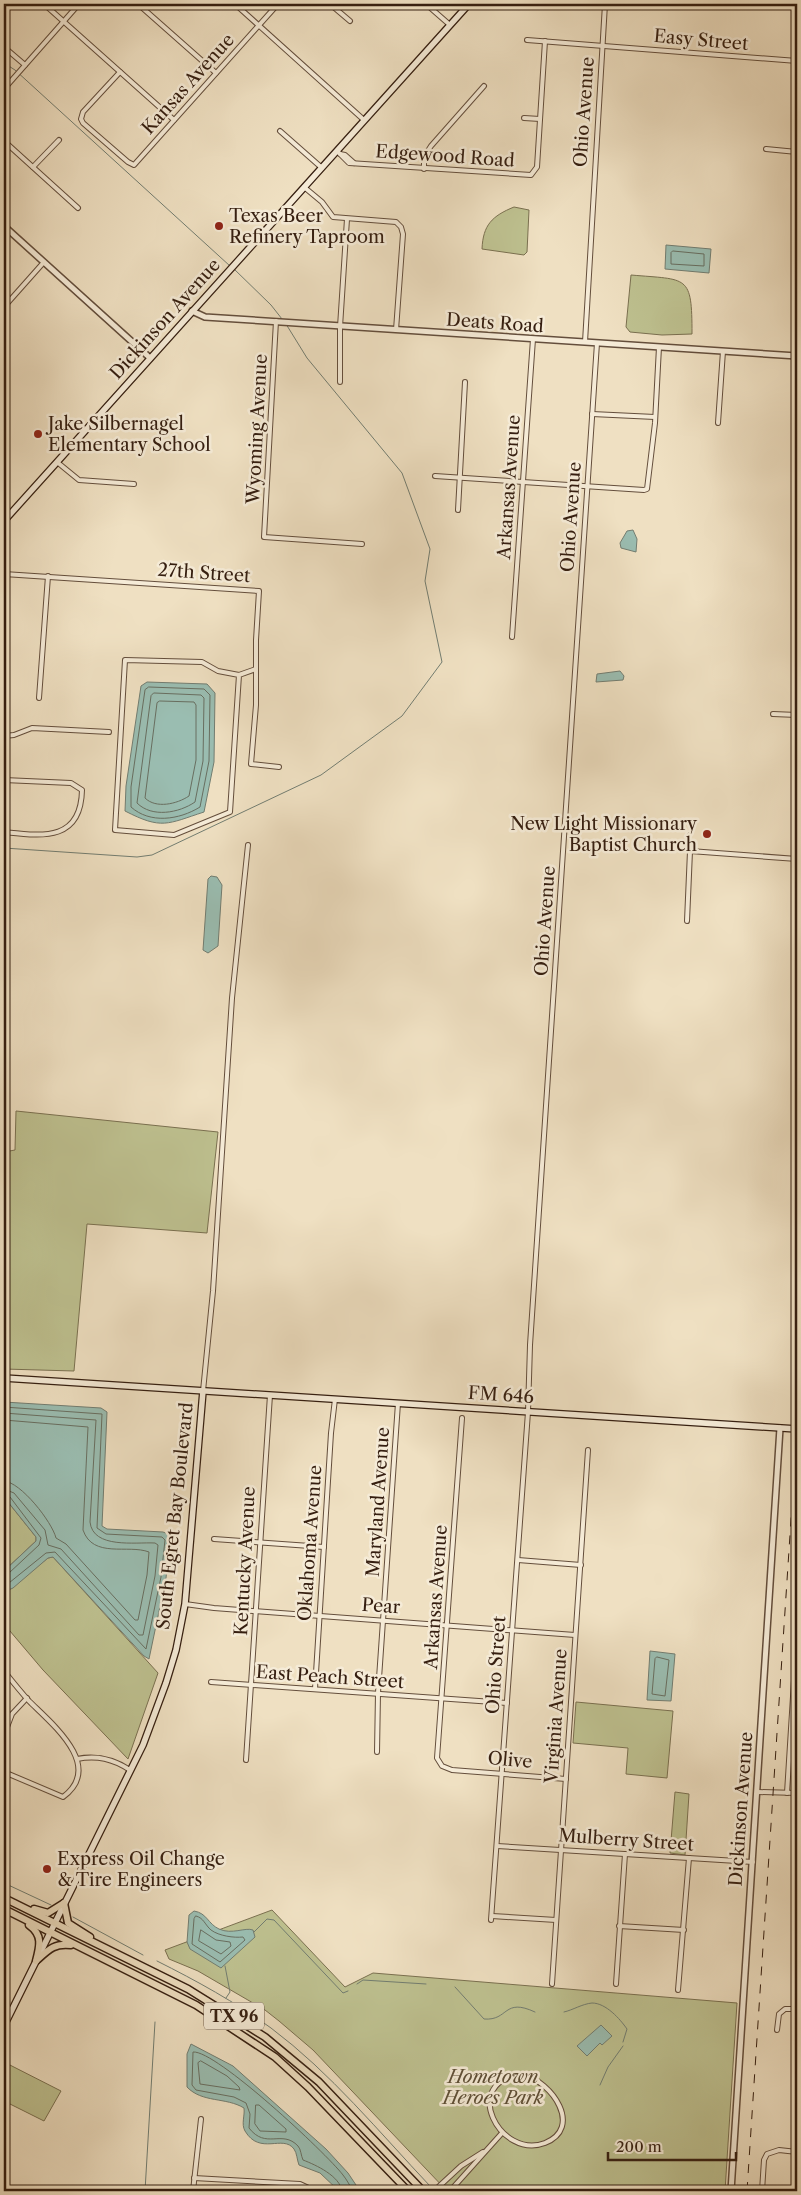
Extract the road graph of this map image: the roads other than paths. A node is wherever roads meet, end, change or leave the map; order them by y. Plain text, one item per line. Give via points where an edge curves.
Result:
1 (44, 4) edge
2 (79, 4) edge
3 (138, 4) edge
4 (235, 4) edge
5 (278, 4) edge
6 (330, 4) edge
7 (469, 4) edge
8 (605, 4) edge
9 (429, 5) edge
10 (350, 21) dead end
11 (63, 22) junction
12 (450, 25) junction
13 (259, 26) junction
14 (527, 40) dead end
15 (545, 41) junction
16 (602, 46) junction
17 (4, 47) edge
18 (797, 61) edge
19 (25, 65) junction
20 (120, 72) junction
21 (216, 73) junction
22 (484, 86) dead end
23 (4, 89) edge
24 (524, 118) dead end
25 (540, 119) junction
26 (174, 120) junction
27 (364, 120) junction
28 (280, 131) dead end
29 (4, 140) edge
30 (59, 140) dead end
31 (766, 148) dead end
32 (797, 152) edge
33 (339, 153) junction
34 (33, 167) junction
35 (322, 168) junction
36 (424, 169) junction
37 (304, 187) junction
38 (78, 208) dead end
39 (347, 219) junction
40 (4, 226) edge
41 (44, 262) junction
42 (4, 307) edge
43 (192, 311) junction
44 (277, 321) junction
45 (340, 326) junction
46 (396, 330) junction
47 (533, 339) junction
48 (597, 343) junction
49 (659, 347) junction
50 (723, 351) junction
51 (797, 356) edge
52 (150, 358) junction
53 (340, 382) dead end
54 (465, 382) dead end
55 (592, 414) junction
56 (655, 417) junction
57 (718, 424) dead end
58 (57, 462) junction
59 (435, 476) dead end
60 (459, 477) junction
61 (523, 482) junction
62 (134, 484) dead end
63 (587, 486) junction
64 (458, 510) dead end
65 (4, 521) edge
66 (362, 544) dead end
67 (4, 574) edge
68 (48, 576) junction
69 (512, 637) dead end
70 (256, 669) junction
71 (239, 675) junction
72 (39, 698) dead end
73 (773, 714) dead end
74 (797, 715) edge
75 (109, 732) dead end
76 (4, 736) edge
77 (279, 767) dead end
78 (4, 780) edge
79 (4, 832) edge
80 (248, 845) dead end
81 (797, 859) edge
82 (687, 921) dead end
83 (4, 1378) edge
84 (203, 1391) junction
85 (270, 1395) junction
86 (335, 1399) junction
87 (398, 1403) junction
88 (528, 1412) junction
89 (462, 1418) dead end
90 (780, 1428) junction
91 (797, 1429) edge
92 (588, 1450) dead end
93 (214, 1540) dead end
94 (260, 1543) junction
95 (324, 1547) junction
96 (518, 1560) junction
97 (581, 1564) junction
98 (185, 1604) junction
99 (256, 1611) junction
100 (319, 1616) junction
101 (384, 1620) junction
102 (448, 1625) junction
103 (512, 1630) junction
104 (797, 1632) edge
105 (575, 1635) junction
106 (4, 1671) edge
107 (211, 1682) dead end
108 (252, 1685) junction
109 (315, 1690) junction
110 (378, 1694) junction
111 (27, 1698) junction
112 (442, 1698) junction
113 (507, 1702) junction
114 (4, 1735) edge
115 (377, 1752) dead end
116 (77, 1759) junction
117 (246, 1760) dead end
118 (130, 1770) junction
119 (452, 1770) joint
120 (4, 1772) edge
121 (502, 1773) junction
122 (566, 1779) junction
123 (758, 1792) junction
124 (787, 1793) junction
125 (797, 1793) edge
126 (497, 1846) junction
127 (561, 1850) junction
128 (624, 1854) junction
129 (689, 1858) junction
130 (753, 1862) junction
131 (4, 1894) edge
132 (4, 1898) edge
133 (64, 1903) junction
134 (4, 1909) edge
135 (16, 1916) junction
136 (556, 1920) junction
137 (55, 1924) junction
138 (619, 1926) junction
139 (684, 1930) junction
140 (50, 1933) junction
141 (78, 1946) junction
142 (103, 1947) junction
143 (36, 1961) junction
144 (552, 1984) dead end
145 (616, 1984) dead end
146 (678, 1990) dead end
147 (797, 2009) edge
148 (4, 2026) edge
149 (777, 2030) dead end
150 (201, 2119) dead end
151 (502, 2133) junction
152 (483, 2152) junction
153 (797, 2152) edge
154 (451, 2175) junction
155 (194, 2178) junction
156 (458, 2183) junction
157 (193, 2191) edge
158 (315, 2191) edge
159 (408, 2191) edge
160 (422, 2191) edge
161 (434, 2191) edge
162 (450, 2191) edge
163 (731, 2191) edge
164 (762, 2191) edge

1 - 11 street
2 - 11 street
3 - 21 street
4 - 13 street
5 - 13 street, Kansas Avenue
6 - 10 street
7 - 12 main road, Dickinson Avenue
8 - 16 street, Ohio Avenue
9 - 12 street
11 - 19 street
11 - 20 street
12 - 27 main road, Dickinson Avenue
13 - 21 street, Kansas Avenue
13 - 27 street
14 - 15 street, Easy Street
15 - 16 street, Easy Street
15 - 25 street
16 - 18 street, Easy Street
16 - 48 street, Ohio Avenue via 584,342
17 - 19 street
19 - 23 street
20 - 26 street
20 - 26 street, Kansas Avenue via 82,114 82,123 134,165
21 - 26 street, Kansas Avenue
22 - 36 street via 431,146 424,157
24 - 25 street
25 - 36 street, Edgewood Road via 537,167 533,174
27 - 33 main road, Dickinson Avenue
28 - 35 street
29 - 34 street
30 - 34 street
31 - 32 street
33 - 35 main road, Dickinson Avenue
33 - 36 street, Edgewood Road via 349,164
34 - 38 street
35 - 37 main road, Dickinson Avenue
37 - 39 street via 322,202 333,217
37 - 43 main road, Dickinson Avenue
39 - 45 street
39 - 46 street via 396,222 401,227
40 - 41 street
41 - 42 street
41 - 52 street
43 - 44 street, Deats Road via 205,317
43 - 52 main road, Dickinson Avenue
44 - 45 street, Deats Road
44 - 66 street, Wyoming Avenue via 264,537
45 - 46 street, Deats Road
45 - 53 street
46 - 47 street, Deats Road
47 - 48 street, Deats Road
47 - 61 street, Arkansas Avenue
48 - 49 street, Deats Road
48 - 55 street, Ohio Avenue
49 - 50 street, Deats Road
49 - 56 street
50 - 51 street, Deats Road
50 - 57 street
52 - 58 main road, Dickinson Avenue
54 - 60 street
55 - 56 street
55 - 63 street, Ohio Avenue
56 - 63 street via 647,489
58 - 62 street via 79,480
58 - 65 main road, Dickinson Avenue
59 - 60 street
60 - 61 street
60 - 64 street
61 - 63 street
61 - 69 street, Arkansas Avenue
63 - 88 street, Ohio Avenue
67 - 68 street, 27th Street
68 - 70 street, 27th Street via 259,591
68 - 72 street
70 - 71 street
70 - 77 street, 27th Street via 250,764
71 - 71 street via 230,812 174,835 115,830 125,660 202,662 218,671
73 - 74 street
75 - 76 street via 32,728 14,736
78 - 79 street via 71,783 82,790 78,812 66,828 55,834
80 - 84 street via 232,998 213,1291
81 - 82 street via 690,852
83 - 84 main road, FM 646
84 - 85 main road, FM 646 / FM 646
84 - 98 main road, South Egret Bay Boulevard
85 - 86 main road, FM 646 / FM 646
85 - 94 street, Kentucky Avenue
86 - 87 main road, FM 646 / FM 646
86 - 95 street, Oklahoma Avenue
87 - 88 main road, FM 646 / FM 646
87 - 101 street, Maryland Avenue
88 - 90 main road, FM 646 / FM 646
88 - 96 street, Ohio Street
89 - 102 street, Arkansas Avenue
90 - 91 main road, FM 646 / FM 646
90 - 123 street, Dickinson Avenue
92 - 97 street, Virginia Avenue
93 - 94 street
94 - 95 street
94 - 99 street, Kentucky Avenue
95 - 100 street, Oklahoma Avenue
96 - 97 street
96 - 103 street, Ohio Street
97 - 105 street, Virginia Avenue
98 - 99 street, Pear
98 - 118 main road, South Egret Bay Boulevard via 176,1650 155,1717
99 - 100 street, Pear
99 - 108 street, Kentucky Avenue
100 - 101 street, Pear
100 - 109 street, Oklahoma Avenue
101 - 102 street, Pear
101 - 110 street, Maryland Avenue
102 - 103 street, Pear
102 - 112 street, Arkansas Avenue
103 - 105 street, Pear
103 - 113 street, Ohio Street
104 - 124 street
105 - 122 street, Virginia Avenue
106 - 111 street
107 - 108 street, East Peach Street
108 - 109 street, East Peach Street
108 - 117 street, Kentucky Avenue
109 - 110 street, East Peach Street
110 - 112 street, East Peach Street
110 - 115 street, Maryland Avenue
111 - 114 street via 12,1714
111 - 116 street via 64,1736
112 - 113 street, East Peach Street
112 - 119 street, Arkansas Avenue via 437,1758 442,1766
113 - 121 street, Ohio Street
116 - 118 street via 99,1757
116 - 120 street via 78,1772 66,1795 59,1797
118 - 133 main road, South Egret Bay Boulevard
119 - 121 street, Olive
121 - 122 street, Olive
121 - 126 street, Ohio Street
122 - 127 street, Virginia Avenue
123 - 124 street
123 - 130 street, Dickinson Avenue
124 - 125 street
126 - 127 street, Mulberry Street
126 - 136 street, Ohio Street via 492,1918
127 - 128 street, Mulberry Street
127 - 136 street, Virginia Avenue
128 - 129 street, Mulberry Street
128 - 138 street
129 - 130 street, Mulberry Street
129 - 139 street
130 - 163 street, Dickinson Avenue
131 - 133 main road via 45,1912 53,1911
132 - 137 main road, TX 96
133 - 137 main road, South Egret Bay Boulevard
133 - 142 main road via 68,1923
134 - 135 main road, TX 96
135 - 140 main road, TX 96
135 - 143 main road via 39,1934
136 - 144 street, Virginia Avenue
137 - 140 main road, South Egret Bay Boulevard
137 - 142 main road, TX 96
138 - 139 street
138 - 145 street
139 - 146 street
140 - 141 main road, TX 96
140 - 143 main road, South Egret Bay Boulevard
141 - 143 main road via 57,1944
141 - 159 main road, TX 96 via 196,2005 275,2056
142 - 160 main road, TX 96 via 212,2003 264,2037 319,2082
143 - 148 main road, South Egret Bay Boulevard
147 - 149 street via 786,2009 779,2014
150 - 155 street
151 - 151 street via 528,2145 544,2144 552,2138 562,2119 560,2105 551,2090 522,2074 496,2084 490,2107
151 - 152 street
152 - 154 street
152 - 156 street
153 - 164 street via 774,2150 768,2154 764,2160
154 - 156 street
154 - 161 street
155 - 157 street
155 - 158 street via 300,2184
156 - 162 street

